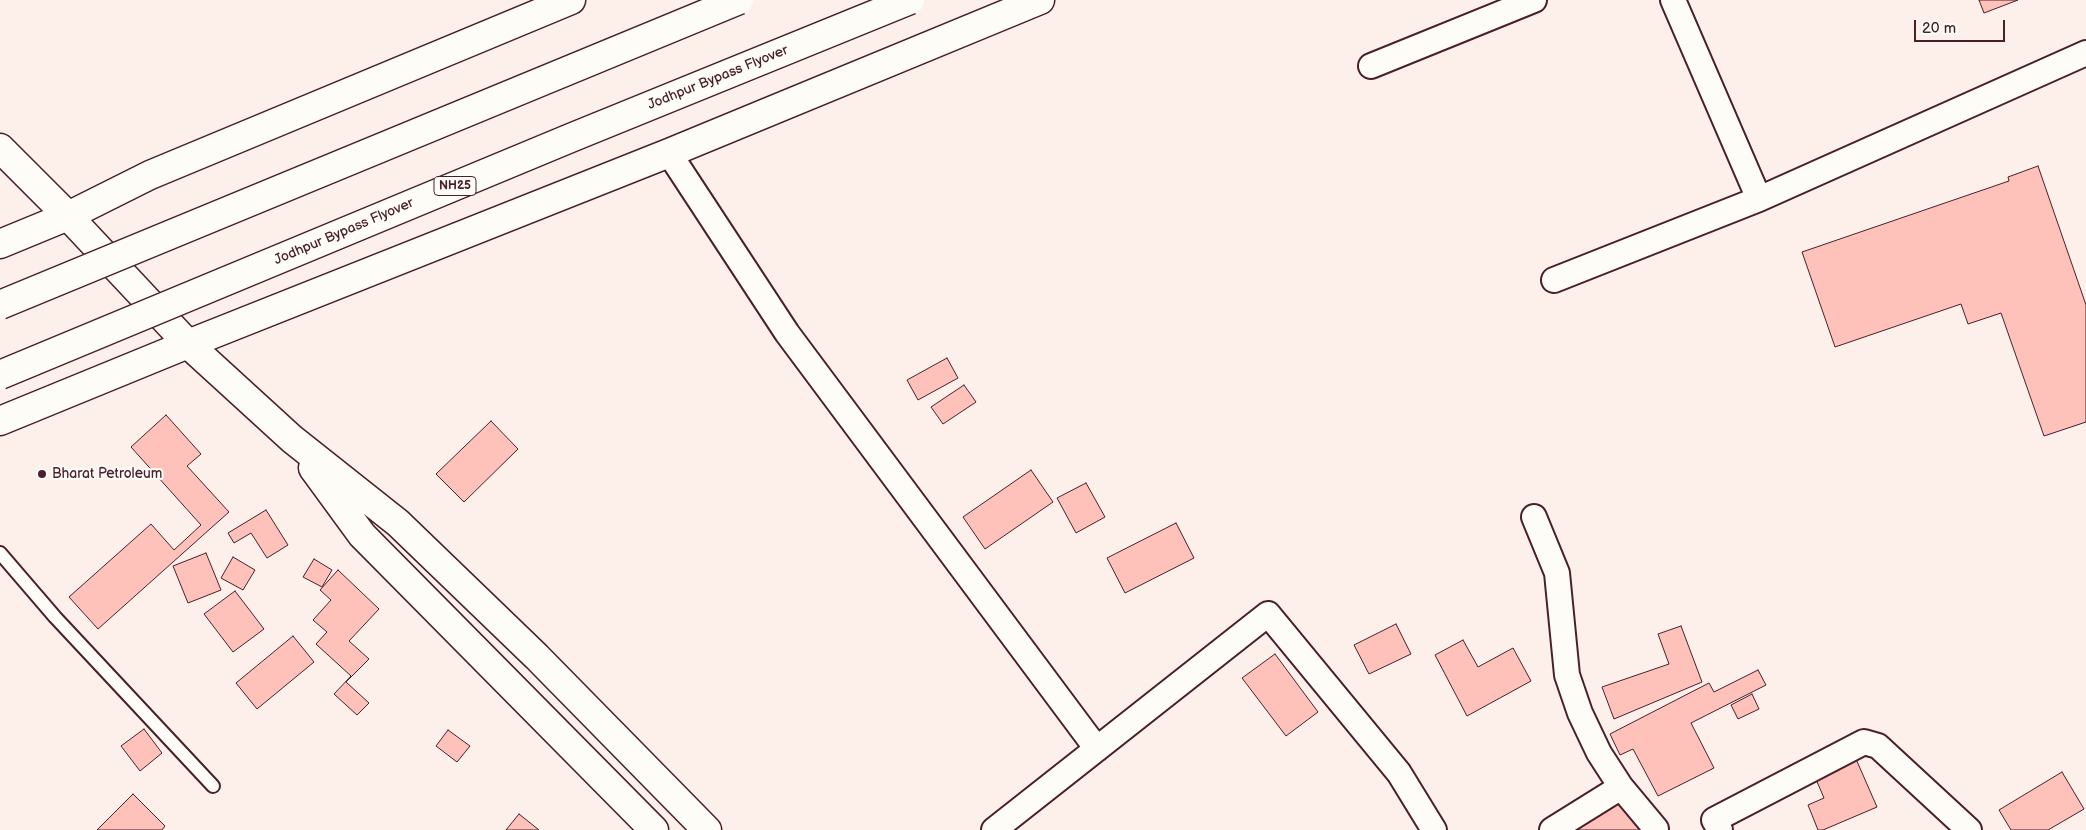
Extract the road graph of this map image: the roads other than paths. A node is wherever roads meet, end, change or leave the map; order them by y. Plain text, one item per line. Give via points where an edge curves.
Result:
1 (570, 0) edge
2 (739, 0) edge
3 (910, 0) edge
4 (1040, 0) edge
5 (1534, 0) edge
6 (1673, 0) edge
7 (2086, 53) edge
8 (1371, 66) dead end
9 (0, 148) edge
10 (669, 153) junction
11 (1759, 199) junction
12 (68, 216) junction
13 (0, 244) edge
14 (1554, 280) dead end
15 (0, 305) edge
16 (188, 344) junction
17 (0, 374) edge
18 (0, 421) edge
19 (292, 440) junction
20 (1534, 517) dead end
21 (0, 553) edge
22 (1097, 748) junction
23 (214, 786) dead end
24 (1621, 787) junction
25 (1656, 829) dead end
26 (654, 830) edge
27 (707, 830) edge
28 (994, 830) edge
29 (1434, 830) edge
30 (1552, 830) edge
31 (1720, 830) edge
32 (1969, 830) edge

1 - 12 main road via 150,175
2 - 15 main road, bridge
3 - 17 main road, Jodhpur Bypass Flyover / NH25, bridge
4 - 10 main road
5 - 8 street
6 - 11 street
7 - 11 street
9 - 12 main road
10 - 16 main road
10 - 22 street via 787,333
11 - 14 street
12 - 13 main road
12 - 16 main road
16 - 18 main road
16 - 19 main road
19 - 26 main road via 362,535
19 - 27 main road via 398,523 537,657
20 - 24 street via 1557,573 1567,675 1599,753
21 - 23 lane via 54,617
22 - 28 street
22 - 29 street via 1268,614 1399,774
24 - 25 street
24 - 30 street
31 - 32 street via 1714,820 1864,742 1878,746

